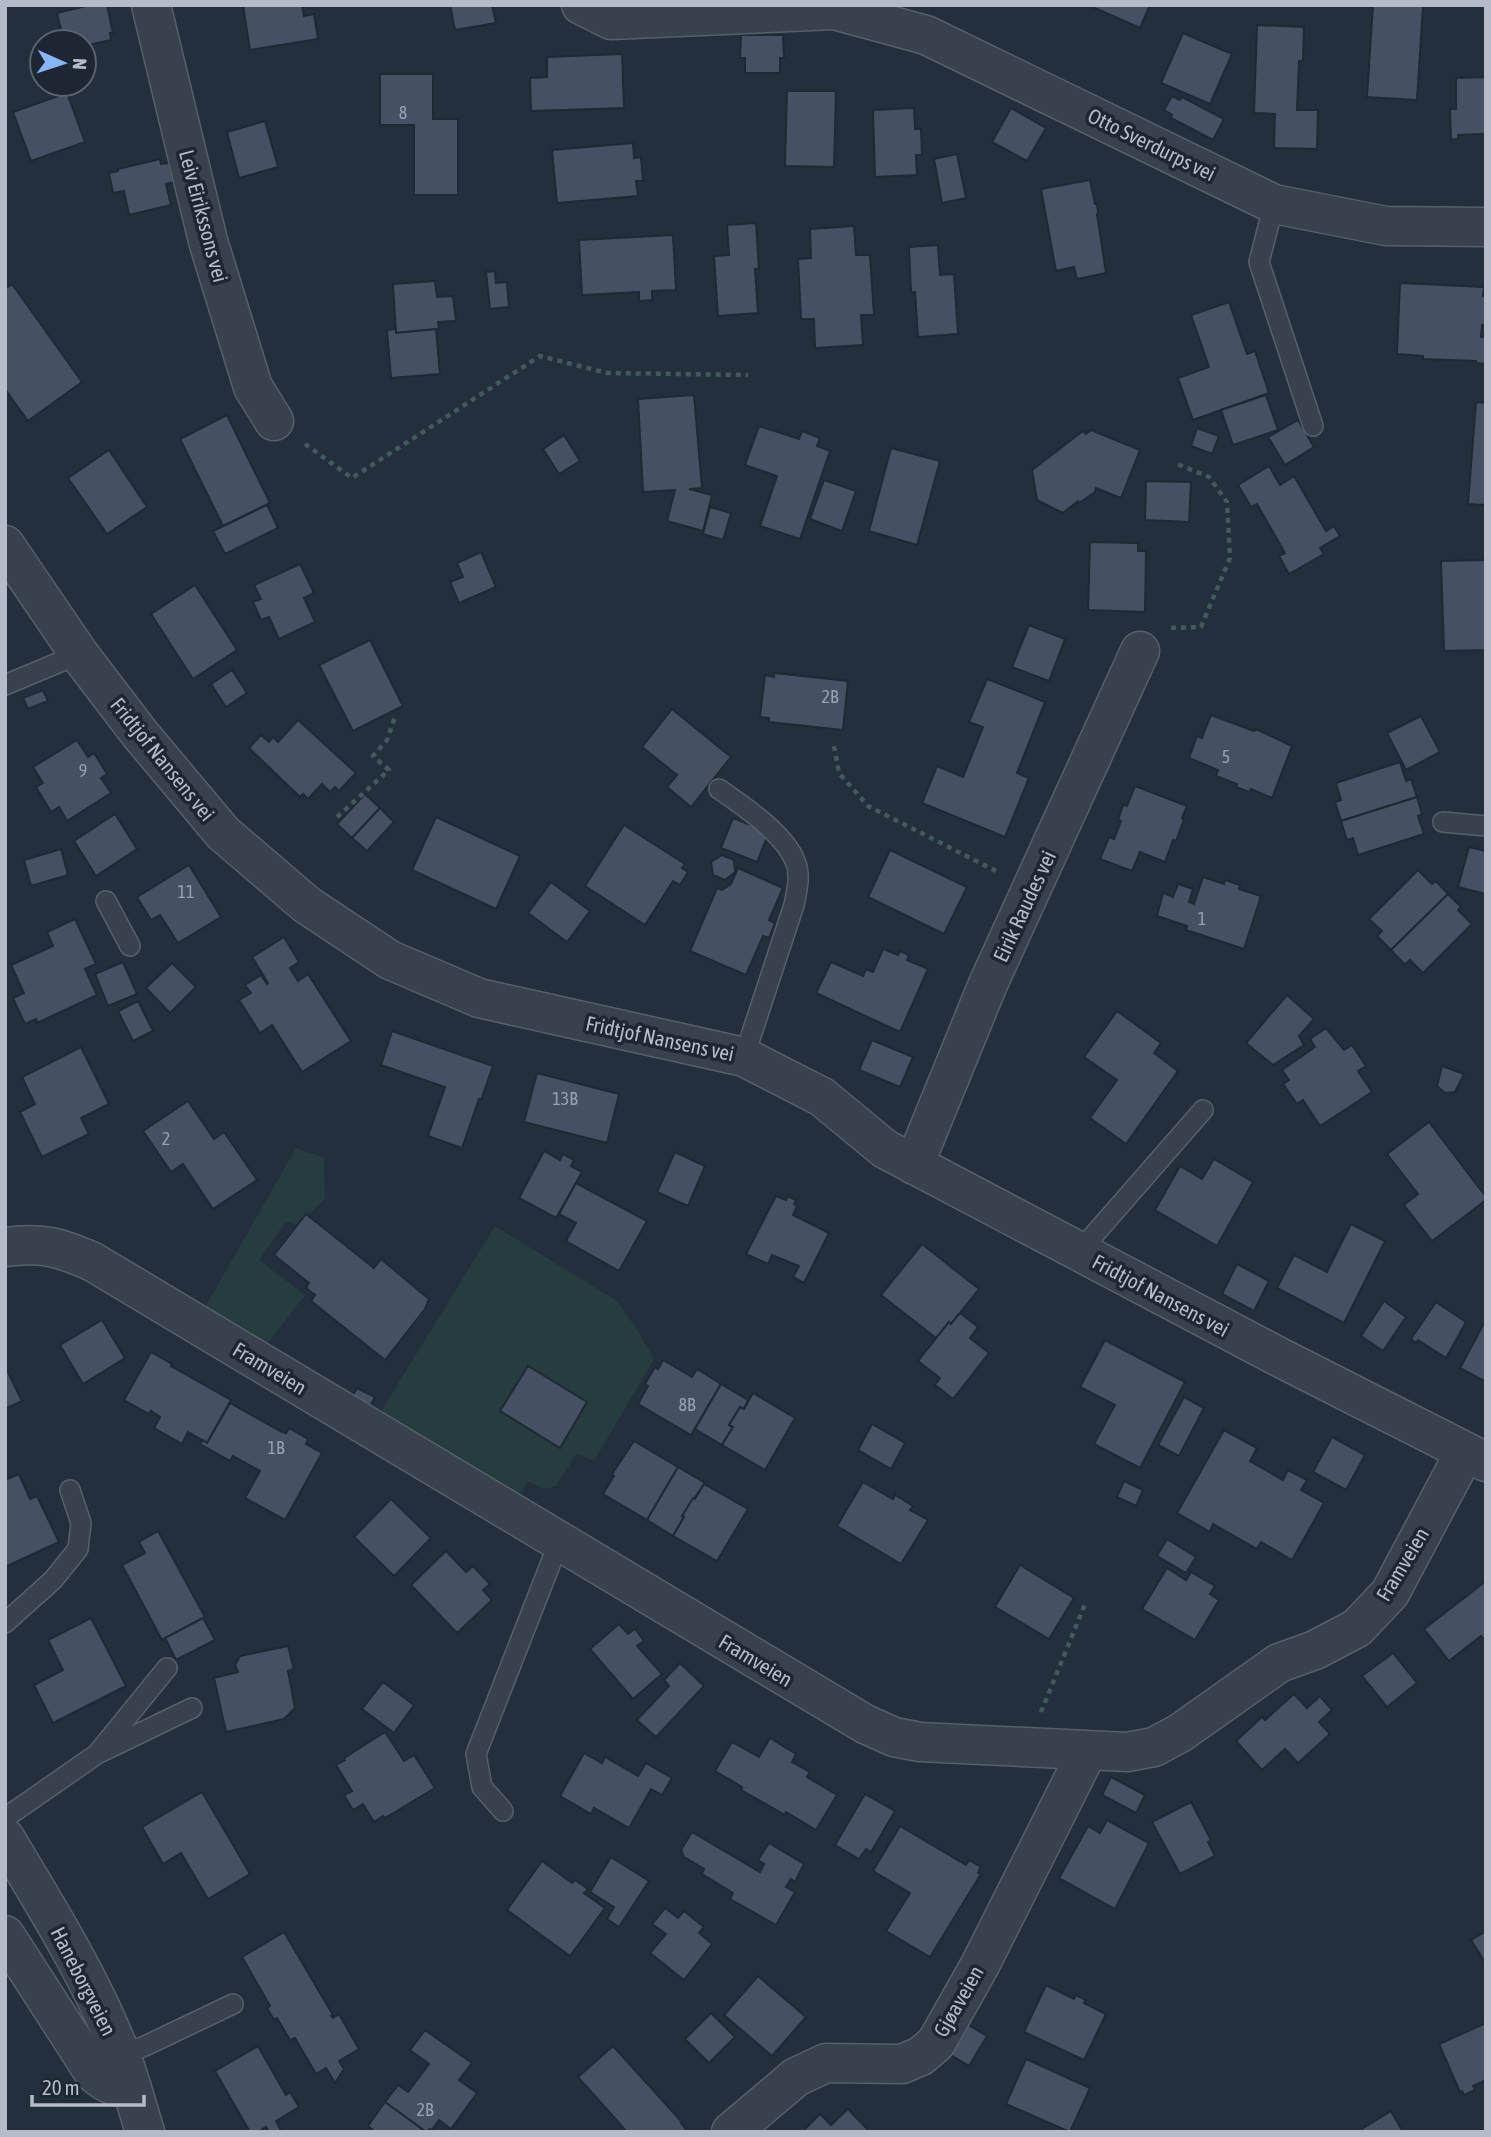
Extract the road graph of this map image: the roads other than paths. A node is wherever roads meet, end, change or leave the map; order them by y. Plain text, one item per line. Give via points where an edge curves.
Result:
1 (151, 5) edge
2 (581, 5) edge
3 (834, 7) edge
4 (1274, 204) junction
5 (1486, 227) edge
6 (274, 421) road end
7 (1313, 426) dead end
8 (5, 545) edge
9 (1140, 651) road end
10 (79, 654) junction
11 (5, 685) edge
12 (719, 789) dead end
13 (1443, 822) dead end
14 (1486, 826) edge
15 (106, 901) dead end
16 (130, 946) dead end
17 (744, 1057) junction
18 (1203, 1110) dead end
19 (914, 1165) junction
20 (5, 1247) edge
21 (1079, 1252) junction
22 (1476, 1457) edge
23 (70, 1490) dead end
24 (559, 1542) junction
25 (5, 1622) edge
26 (167, 1668) dead end
27 (192, 1708) dead end
28 (1087, 1752) junction
29 (97, 1754) junction
30 (503, 1811) dead end
31 (5, 1818) edge
32 (5, 1838) edge
33 (5, 1935) edge
34 (233, 2004) dead end
35 (126, 2072) junction
36 (145, 2132) edge
37 (732, 2132) edge

1 - 6 street, Leiv Eirikssons vei via 208,241 253,387
2 - 3 street, Otto Sverdurps vei via 611,20
3 - 4 street, Otto Sverdurps vei via 926,35
4 - 5 street, Otto Sverdurps vei via 1386,226
4 - 7 lane via 1259,262
8 - 10 street, Fridtjof Nansens vei
9 - 19 street, Eirik Raudes vei via 988,984
10 - 11 lane
10 - 17 street, Fridtjof Nansens vei via 223,833 307,905 390,960 479,998
12 - 17 lane via 755,814 796,861 794,905
13 - 14 lane
15 - 16 lane
17 - 19 street, Fridtjof Nansens vei via 822,1097 885,1149
18 - 21 lane
19 - 21 street, Fridtjof Nansens vei
20 - 24 street, Framveien via 62,1248 93,1262
21 - 22 street, Fridtjof Nansens vei
22 - 28 street, Framveien via 1390,1593 1357,1628 1279,1662 1180,1733 1154,1746
23 - 25 lane via 81,1523 78,1549 53,1580
24 - 28 street, Framveien via 894,1737
24 - 30 lane via 476,1754 482,1787
26 - 29 lane
27 - 29 lane
28 - 37 street, Gjøaveien via 936,2043 902,2064 826,2063 796,2077
29 - 31 lane
32 - 35 street, Haneborgveien via 93,1992
33 - 35 street via 94,2073 120,2088
34 - 35 lane via 145,2046
35 - 36 street, Haneborgveien

